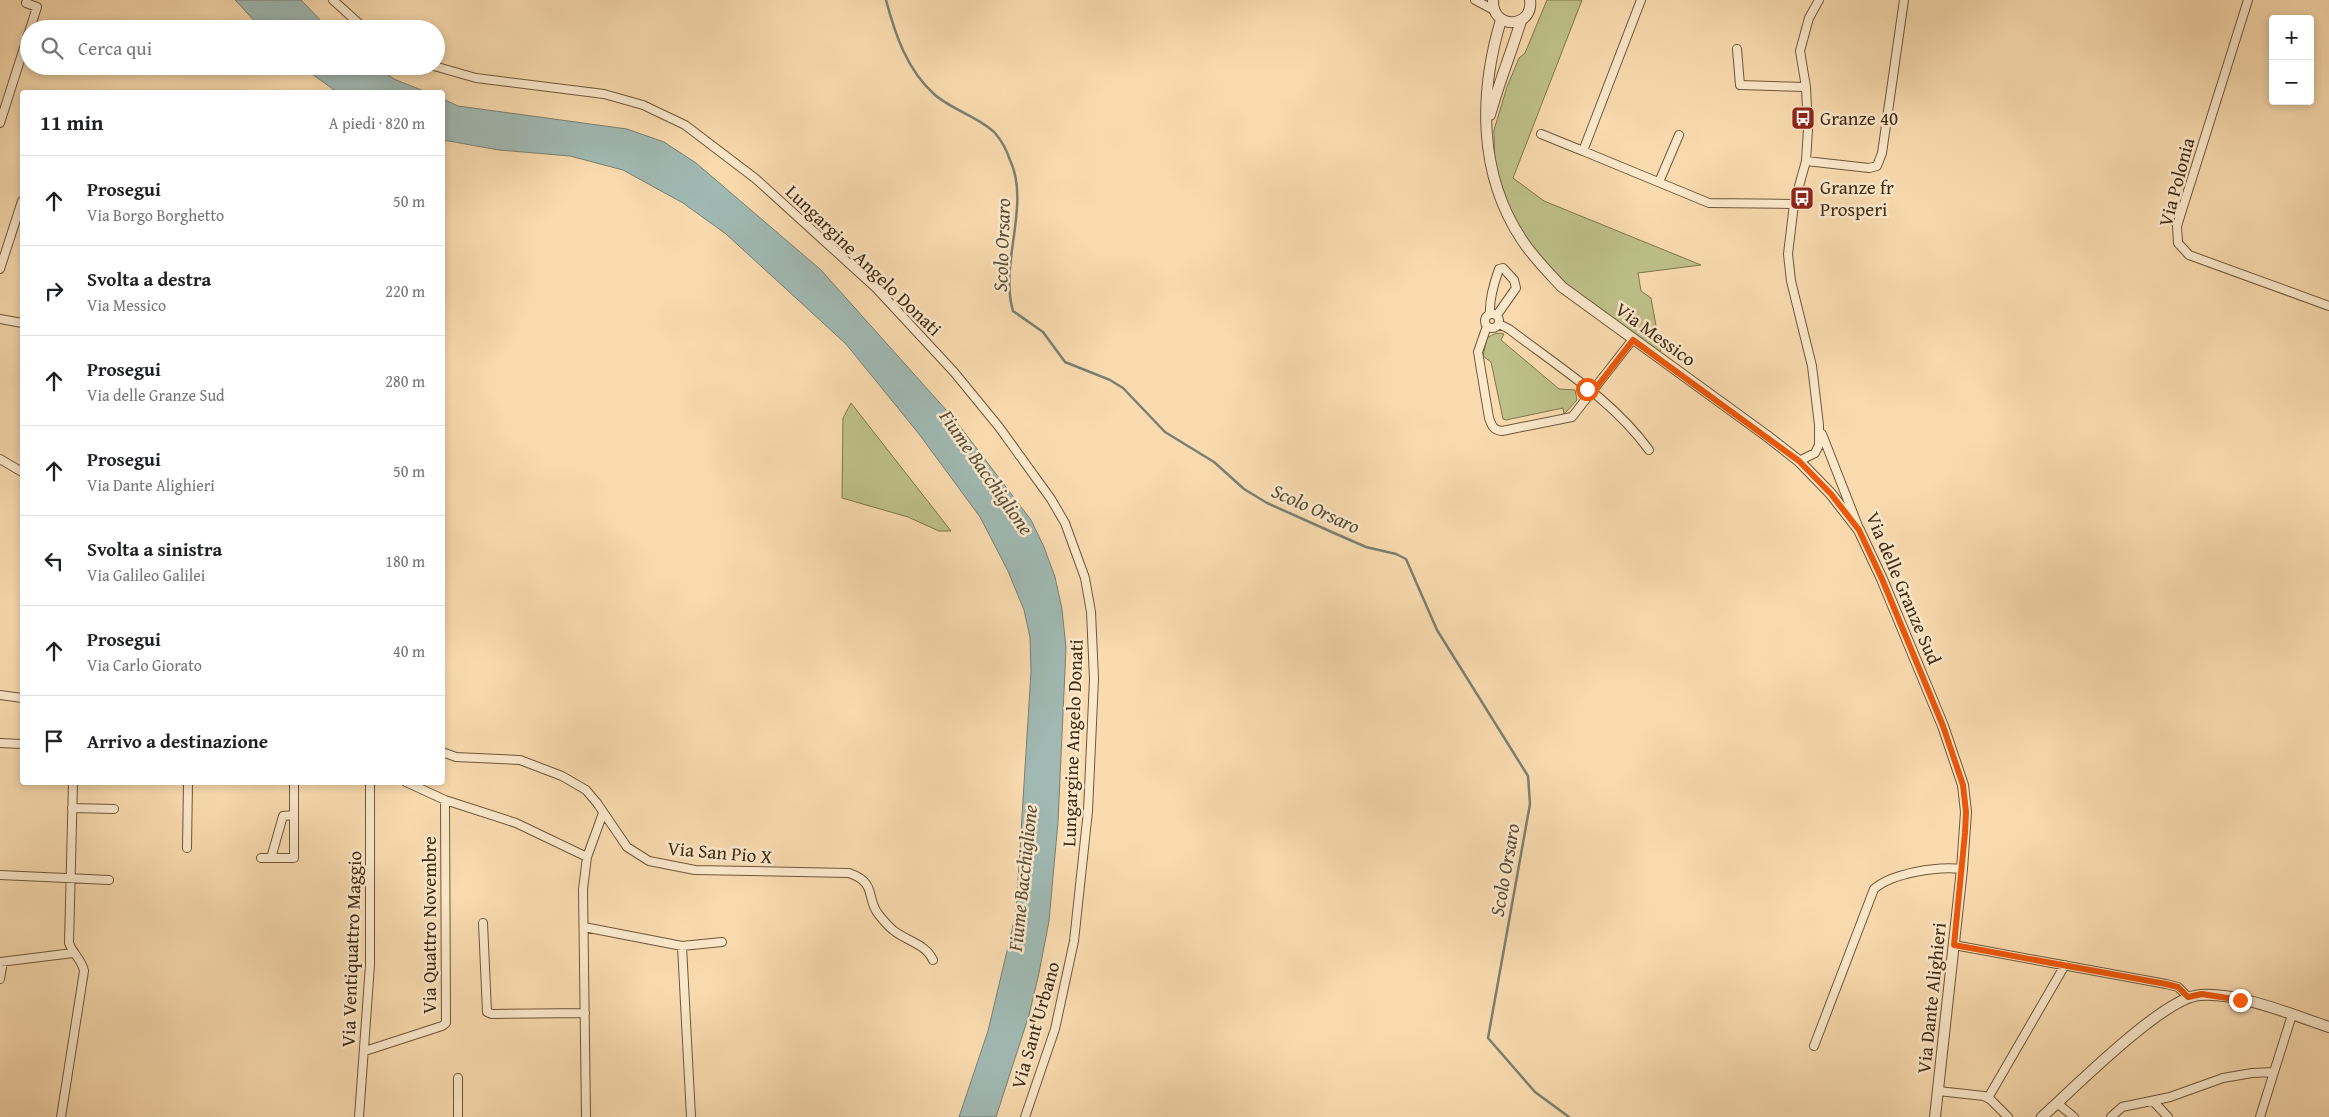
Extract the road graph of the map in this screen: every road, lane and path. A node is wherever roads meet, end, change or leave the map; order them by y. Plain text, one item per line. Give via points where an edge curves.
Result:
1 (332, 0) edge
2 (1475, 0) edge
3 (1530, 0) edge
4 (1641, 0) edge
5 (1819, 0) edge
6 (1904, 0) edge
7 (2248, 0) edge
8 (26, 3) dead end
9 (1493, 5) edge
10 (32, 20) edge
11 (355, 20) edge
12 (1501, 20) junction
13 (1521, 21) junction
14 (1737, 48) dead end
15 (20, 59) edge
16 (445, 69) edge
17 (1806, 87) junction
18 (0, 122) edge
19 (1486, 130) junction
20 (1541, 134) dead end
21 (1678, 135) dead end
22 (1583, 152) junction
23 (1806, 160) junction
24 (1658, 182) junction
25 (1794, 204) junction
26 (20, 207) edge
27 (0, 269) edge
28 (2329, 306) edge
29 (1495, 318) junction
30 (0, 319) edge
31 (20, 323) edge
32 (1487, 326) junction
33 (1633, 340) junction
34 (1592, 393) junction
35 (1819, 425) junction
36 (1649, 450) dead end
37 (0, 459) edge
38 (1799, 461) junction
39 (20, 471) edge
40 (1859, 530) junction
41 (0, 695) edge
42 (20, 698) edge
43 (0, 743) edge
44 (20, 744) edge
45 (445, 753) edge
46 (72, 785) edge
47 (188, 785) edge
48 (294, 785) edge
49 (370, 785) edge
50 (412, 785) edge
51 (445, 800) junction
52 (72, 808) junction
53 (114, 809) dead end
54 (603, 813) junction
55 (294, 815) junction
56 (187, 848) dead end
57 (587, 857) junction
58 (260, 858) dead end
59 (271, 858) junction
60 (1962, 869) junction
61 (0, 874) edge
62 (70, 878) junction
63 (109, 880) dead end
64 (1960, 882) joint
65 (483, 923) dead end
66 (584, 927) junction
67 (722, 942) dead end
68 (1074, 942) joint
69 (1954, 945) junction
70 (682, 946) junction
71 (73, 953) junction
72 (933, 960) dead end
73 (2, 962) edge
74 (2065, 965) junction
75 (0, 979) edge
76 (2188, 997) junction
77 (585, 1013) junction
78 (2292, 1015) junction
79 (2329, 1027) edge
80 (1814, 1046) dead end
81 (365, 1051) junction
82 (2274, 1072) junction
83 (458, 1078) dead end
84 (1938, 1091) junction
85 (1988, 1098) junction
86 (2153, 1101) junction
87 (2057, 1103) junction
88 (61, 1117) edge
89 (359, 1117) edge
90 (458, 1117) edge
91 (586, 1117) edge
92 (691, 1117) edge
93 (1025, 1117) edge
94 (1935, 1117) edge
95 (2008, 1117) edge
96 (2042, 1117) edge
97 (2074, 1117) edge
98 (2111, 1117) edge
99 (2168, 1117) edge
100 (2260, 1117) edge

1 - 11 street
2 - 9 street
3 - 13 street, Via Messico via 1530,10
4 - 22 street
5 - 17 street, Via delle Granze Sud via 1809,18 1800,52
6 - 23 street via 1883,145 1877,166 1869,168
7 - 28 street, Via Polonia via 2177,226 2178,243 2189,255
8 - 10 street via 37,7
9 - 12 street
12 - 13 street
12 - 19 street, Via Messico via 1487,76
13 - 19 street, Via Messico via 1500,78
14 - 17 street via 1740,85
15 - 18 street
16 - 68 street, Lungargine Angelo Donati via 476,78 604,94 643,105 686,125 756,179 876,288 954,372 1012,444 1065,523 1085,578 1091,612 1094,679 1088,811
17 - 23 street, Via delle Granze Sud
19 - 33 street, Via Messico via 1498,188 1508,216 1522,240 1562,287
20 - 22 street
21 - 24 street
22 - 24 street
23 - 25 street, Via delle Granze Sud
24 - 25 street via 1709,203
25 - 35 street, Via delle Granze Sud via 1788,254 1791,281 1812,366
26 - 27 street
29 - 29 street via 1516,288 1514,280 1502,268 1499,269 1489,306
29 - 32 street via 1493,328
29 - 32 street via 1484,319
29 - 34 street
30 - 31 street
32 - 34 street via 1478,352 1489,418 1496,430 1572,418
33 - 34 street
33 - 38 street, Via Messico
34 - 36 street via 1633,428
35 - 38 street, Via delle Granze Sud via 1819,445 1815,453
35 - 40 street, Via delle Granze Sud
37 - 39 street
38 - 40 street, Via Messico
40 - 60 street, Via delle Granze Sud via 1943,726 1963,785 1966,812
41 - 42 street
43 - 44 street
45 - 54 street, Via San Pio X via 456,757 520,760 539,766 586,790
46 - 52 street
47 - 56 street
48 - 55 street
49 - 81 street, Via Ventiquattro Maggio via 370,965
50 - 51 street
51 - 57 street via 516,823
51 - 81 street, Via Quattro Novembre via 446,1023
52 - 53 street
52 - 62 street
54 - 57 street
54 - 72 street, Via San Pio X via 627,847 649,861 695,870 849,873 861,877 868,885 878,914 893,930 925,949
55 - 59 street via 284,816
55 - 59 street via 294,858
57 - 66 street
58 - 59 street
60 - 64 street, Via delle Granze Sud
60 - 80 street via 1945,868 1890,878 1874,889
61 - 62 street
62 - 63 street
62 - 71 street via 69,943
64 - 69 street, Via Dante Alighieri
65 - 77 street via 487,1012
66 - 70 street
66 - 77 street
67 - 70 street
68 - 93 street, Via Sant'Urbano via 1055,1029
69 - 74 street
69 - 84 street, Via Dante Alighieri
70 - 92 street
71 - 73 street
71 - 88 street via 83,964 84,972
73 - 75 street
74 - 76 street via 2178,987
74 - 85 street
76 - 78 street via 2218,995
76 - 87 street via 2152,1019
77 - 91 street
78 - 79 street
78 - 82 street
81 - 89 street, Via Ventiquattro Maggio
82 - 86 street via 2223,1078
82 - 100 street
83 - 90 street
84 - 85 street
84 - 94 street, Via Dante Alighieri
85 - 95 street
86 - 98 street via 2122,1107
86 - 99 street
87 - 96 street
87 - 97 street

